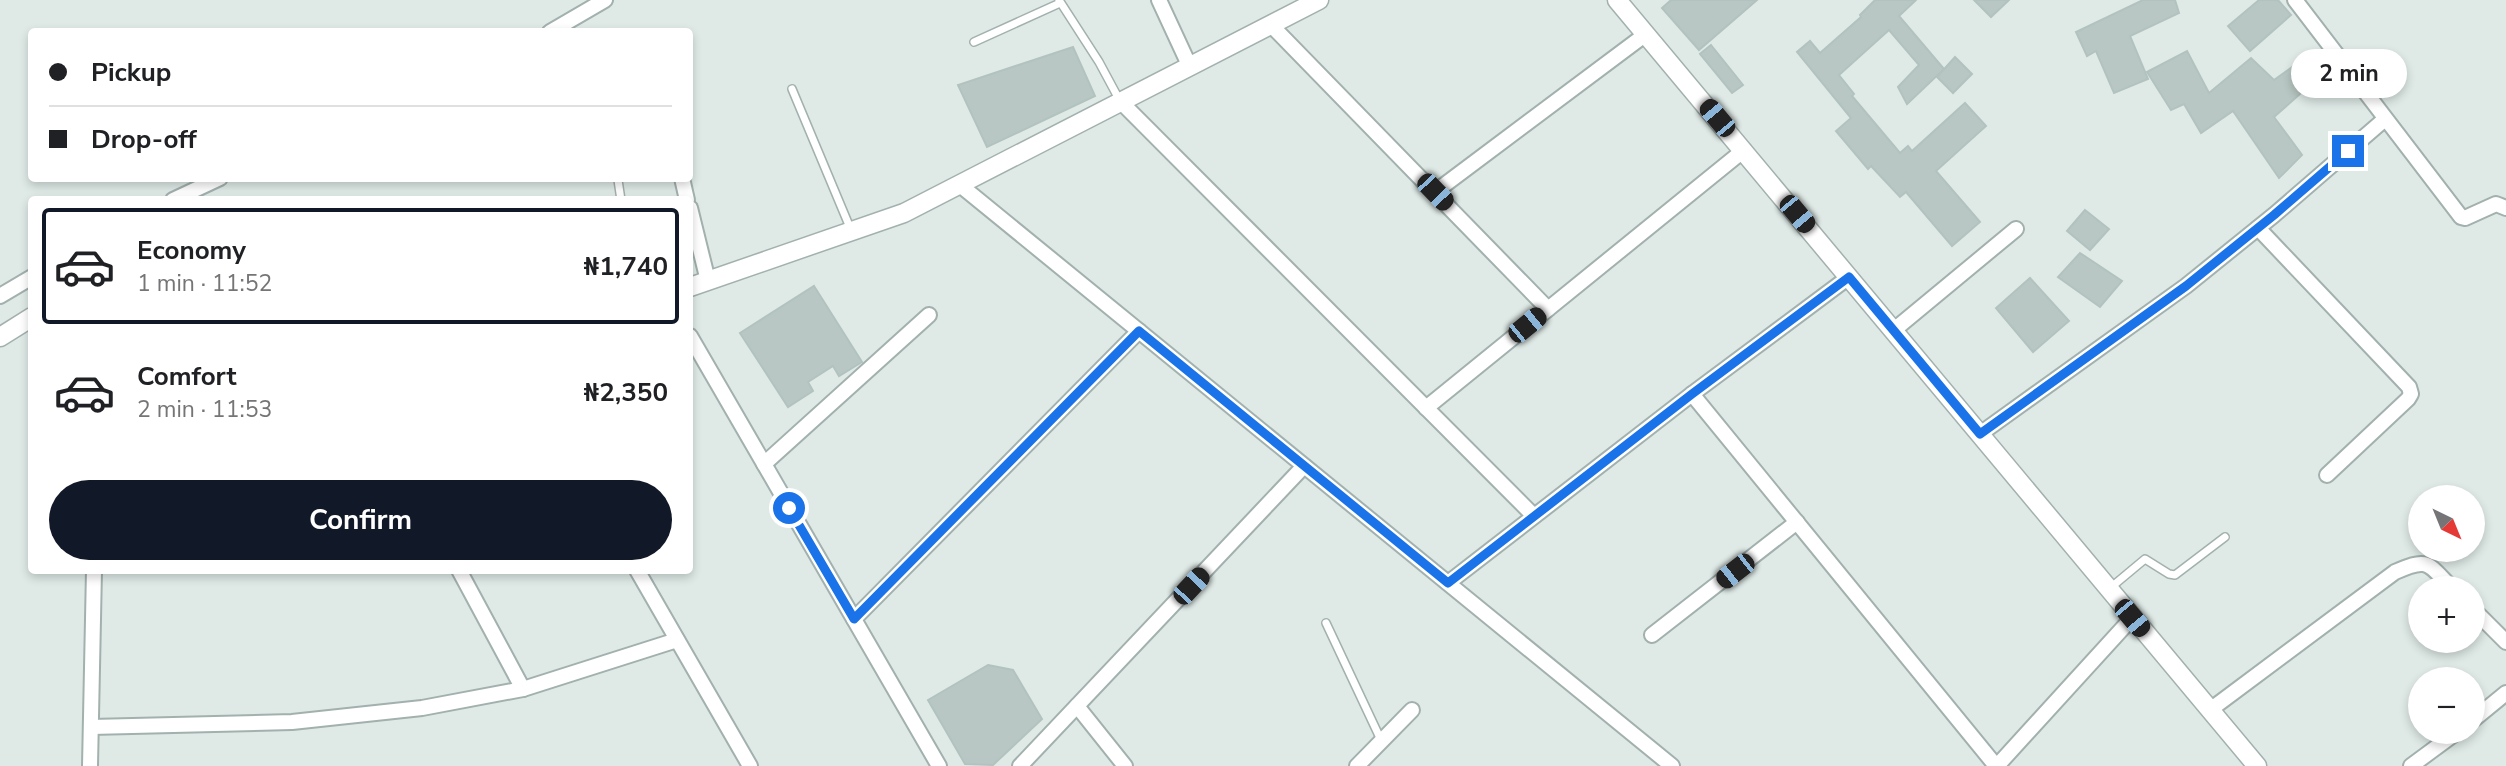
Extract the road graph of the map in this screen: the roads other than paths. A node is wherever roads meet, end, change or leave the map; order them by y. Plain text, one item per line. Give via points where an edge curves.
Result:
1 (605, 0) edge
2 (1159, 0) edge
3 (1319, 0) edge
4 (1617, 0) edge
5 (2295, 0) edge
6 (1059, 2) edge
7 (580, 6) edge
8 (1271, 25) junction
9 (555, 28) edge
10 (1646, 34) junction
11 (974, 42) dead end
12 (1190, 66) junction
13 (792, 89) dead end
14 (1121, 102) junction
15 (2385, 119) junction
16 (1744, 150) junction
17 (211, 182) edge
18 (960, 185) junction
19 (1435, 192) junction
20 (182, 196) edge
21 (2506, 208) edge
22 (693, 220) edge
23 (2258, 228) junction
24 (2016, 229) dead end
25 (851, 232) junction
26 (1849, 277) junction
27 (28, 279) edge
28 (708, 281) junction
29 (693, 286) edge
30 (0, 296) edge
31 (1548, 309) junction
32 (929, 315) dead end
33 (28, 320) edge
34 (1894, 330) junction
35 (1139, 331) junction
36 (0, 337) edge
37 (693, 341) edge
38 (1692, 394) junction
39 (1426, 408) junction
40 (1980, 434) junction
41 (764, 464) junction
42 (1304, 466) junction
43 (2328, 475) dead end
44 (1534, 516) junction
45 (1797, 522) junction
46 (2225, 537) dead end
47 (94, 574) edge
48 (461, 574) edge
49 (640, 574) edge
50 (2440, 576) edge
51 (1448, 583) junction
52 (2109, 590) junction
53 (2132, 618) junction
54 (854, 619) junction
55 (2485, 621) edge
56 (1326, 623) dead end
57 (1652, 635) dead end
58 (677, 640) junction
59 (2506, 642) edge
60 (523, 690) junction
61 (2506, 693) edge
62 (1077, 706) junction
63 (1412, 710) dead end
64 (2210, 710) junction
65 (2485, 710) edge
66 (91, 727) junction
67 (1381, 741) junction
68 (2441, 744) edge
69 (90, 766) edge
70 (750, 766) edge
71 (939, 766) edge
72 (1020, 766) edge
73 (1125, 766) edge
74 (1357, 766) edge
75 (1672, 766) edge
76 (1997, 766) edge
77 (2257, 766) edge
78 (2411, 766) edge

1 - 7 street
2 - 12 street
3 - 8 street
4 - 10 street
5 - 15 street
6 - 11 lane
6 - 14 lane
7 - 9 street
8 - 12 street
8 - 19 street
10 - 16 street
10 - 19 street
12 - 14 street
13 - 25 lane
14 - 18 street
14 - 39 street
15 - 21 street via 2460,218 2496,204
15 - 23 street
16 - 26 street
16 - 31 street
17 - 20 street
18 - 25 street via 904,213
18 - 35 street
19 - 31 street
22 - 28 street
23 - 40 street via 2186,286
23 - 43 street via 2411,394
24 - 34 street
25 - 28 street
26 - 34 street
26 - 38 street
27 - 30 street
28 - 29 street
31 - 39 street
32 - 41 street
33 - 36 street
34 - 40 street
35 - 42 street
35 - 54 street
37 - 41 street
38 - 44 street
38 - 45 street
39 - 44 street
40 - 52 street
41 - 54 street
42 - 51 street
42 - 62 street
44 - 51 street
45 - 57 street
45 - 76 street
46 - 52 lane via 2175,575 2145,559
47 - 66 street
48 - 60 street
49 - 58 street
50 - 64 street via 2428,564 2418,562 2395,572
51 - 75 street
52 - 53 street
53 - 64 street
53 - 76 street
54 - 71 street
55 - 59 street
56 - 67 lane
58 - 60 street
58 - 70 street
60 - 66 street via 422,708 292,722
61 - 65 street
62 - 72 street
62 - 73 street
63 - 67 street
64 - 77 street
66 - 69 street
67 - 74 street
68 - 78 street

